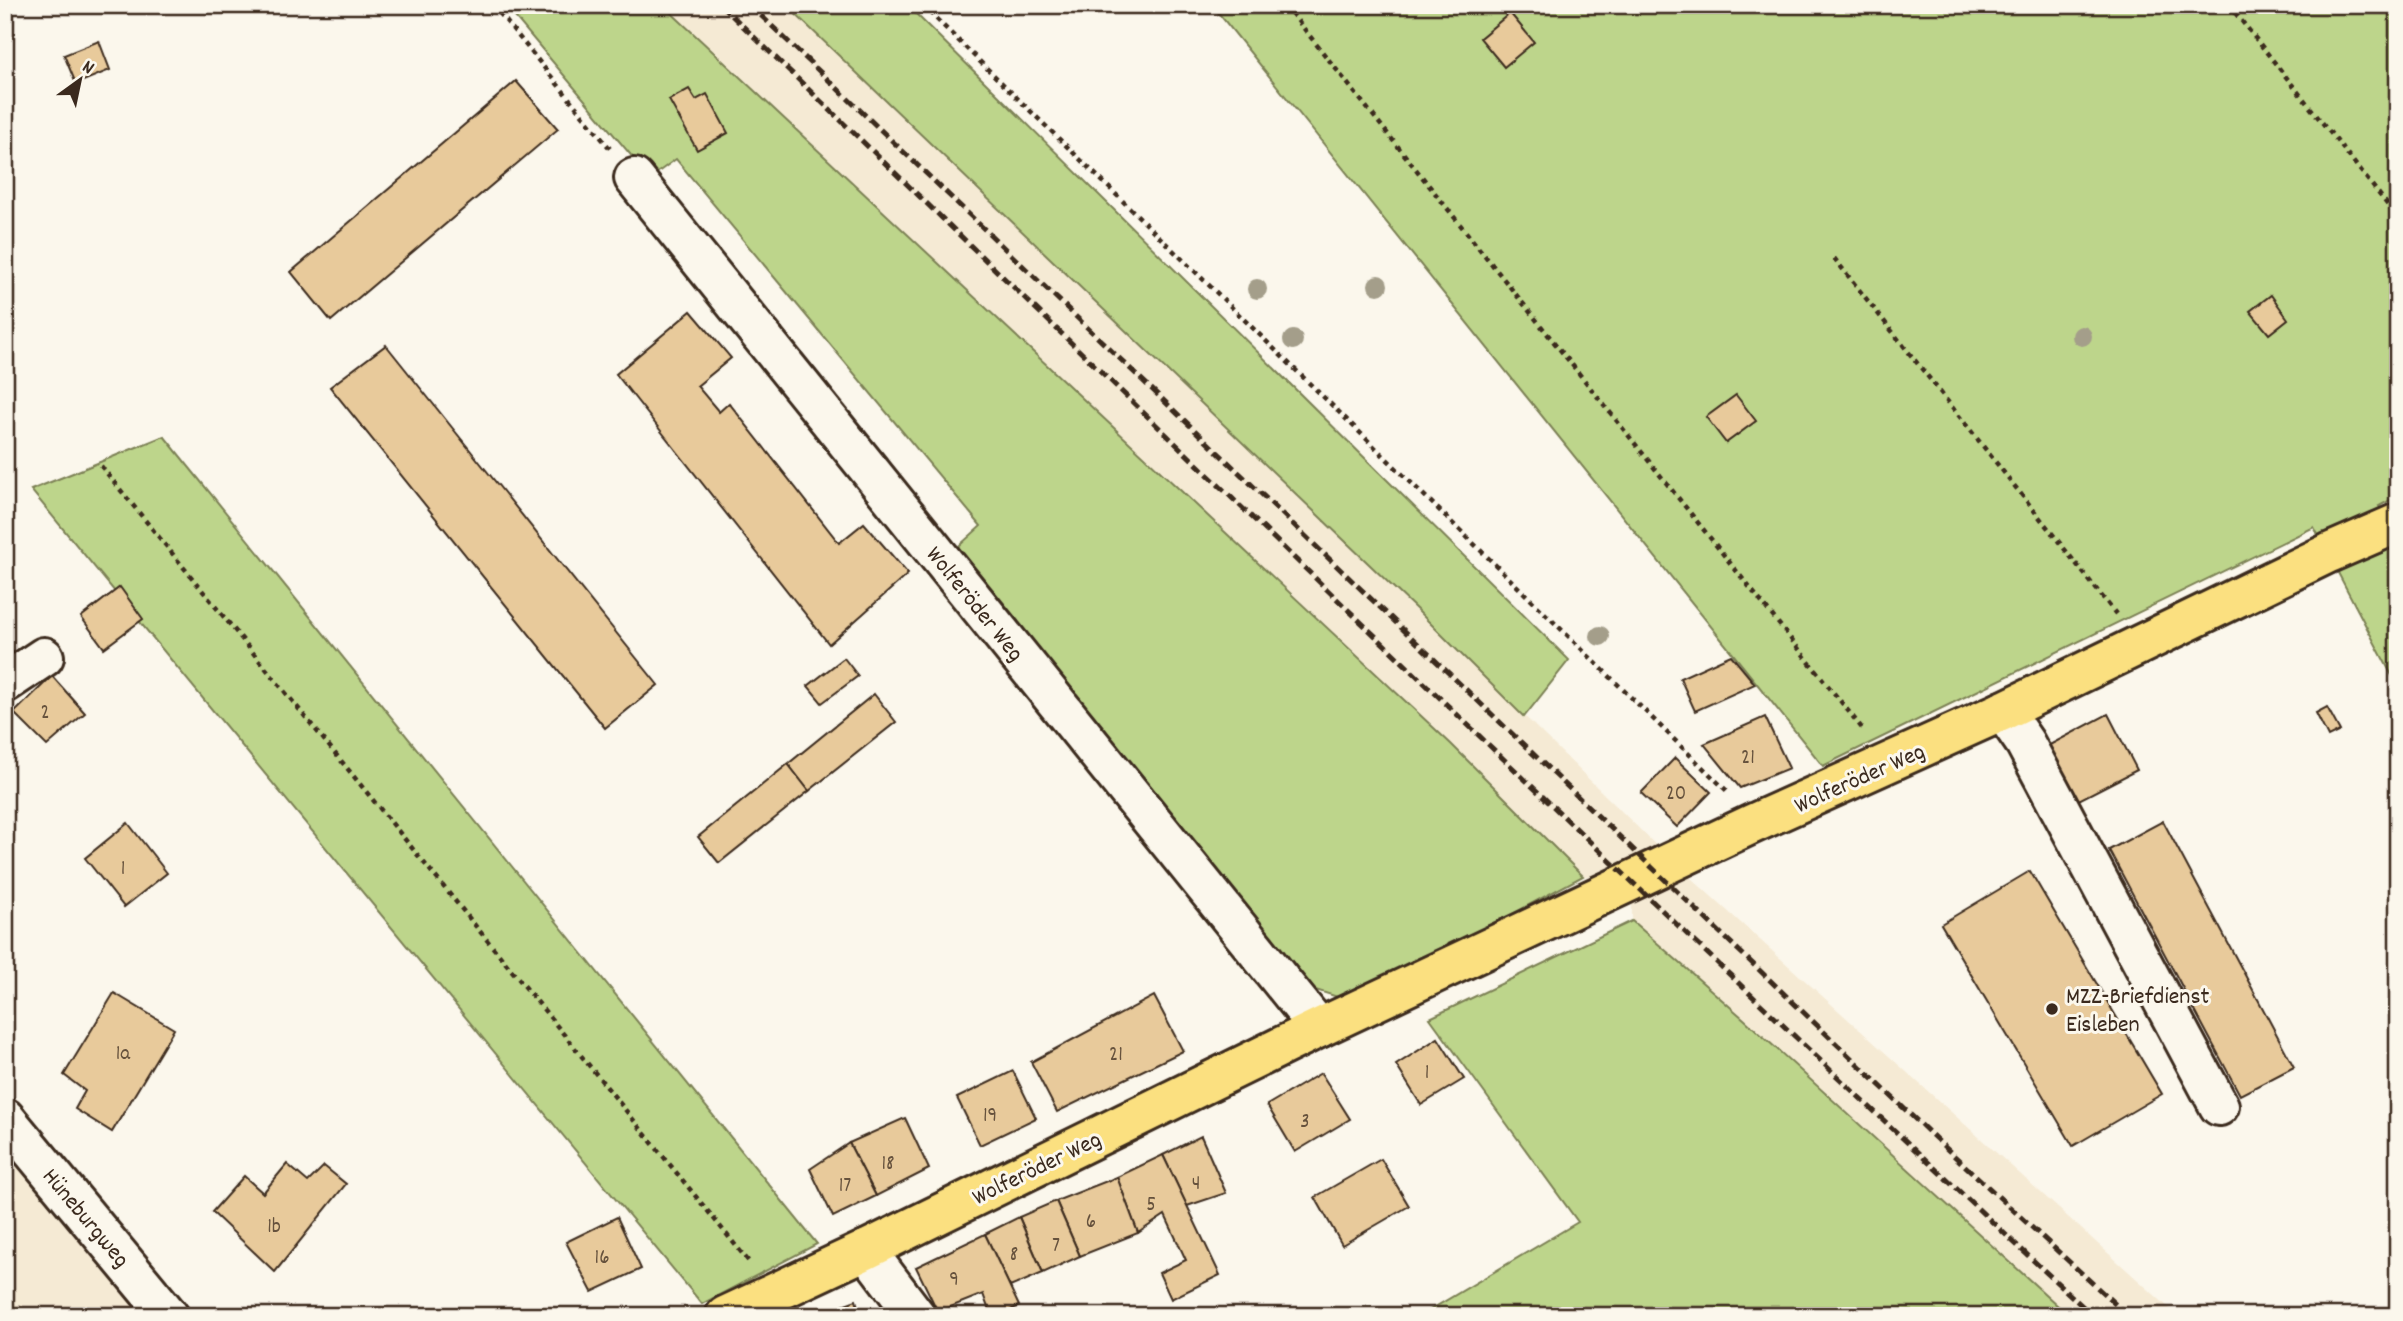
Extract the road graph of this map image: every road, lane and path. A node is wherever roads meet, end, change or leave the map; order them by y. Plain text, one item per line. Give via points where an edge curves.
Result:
1 (493, 5) edge
2 (922, 5) edge
3 (1285, 5) edge
4 (2228, 5) edge
5 (634, 178) joint
6 (2398, 218) edge
7 (1834, 258) dead end
8 (102, 466) dead end
9 (2398, 523) edge
10 (2140, 646) junction
11 (44, 657) dead end
12 (5, 684) edge
13 (2003, 711) junction
14 (1890, 764) junction
15 (1752, 824) junction
16 (1319, 1028) junction
17 (2219, 1106) dead end
18 (5, 1118) edge
19 (866, 1250) junction
20 (774, 1292) junction
21 (169, 1316) edge
22 (724, 1316) edge
23 (916, 1316) edge

1 - 5 path
2 - 15 path via 1723,785
3 - 14 path
4 - 6 path
5 - 16 street, Wolferöder Weg
7 - 10 path
8 - 20 path
9 - 10 main road, Wolferöder Weg
10 - 13 main road, Wolferöder Weg
11 - 12 street
13 - 14 main road, Wolferöder Weg
13 - 17 street via 2025,743
14 - 15 main road, Wolferöder Weg
15 - 16 main road, Wolferöder Weg
16 - 19 main road, Wolferöder Weg
18 - 21 street, Hüneburgweg
19 - 20 main road, Wolferöder Weg
19 - 23 street
20 - 22 main road, Wolferöder Weg

